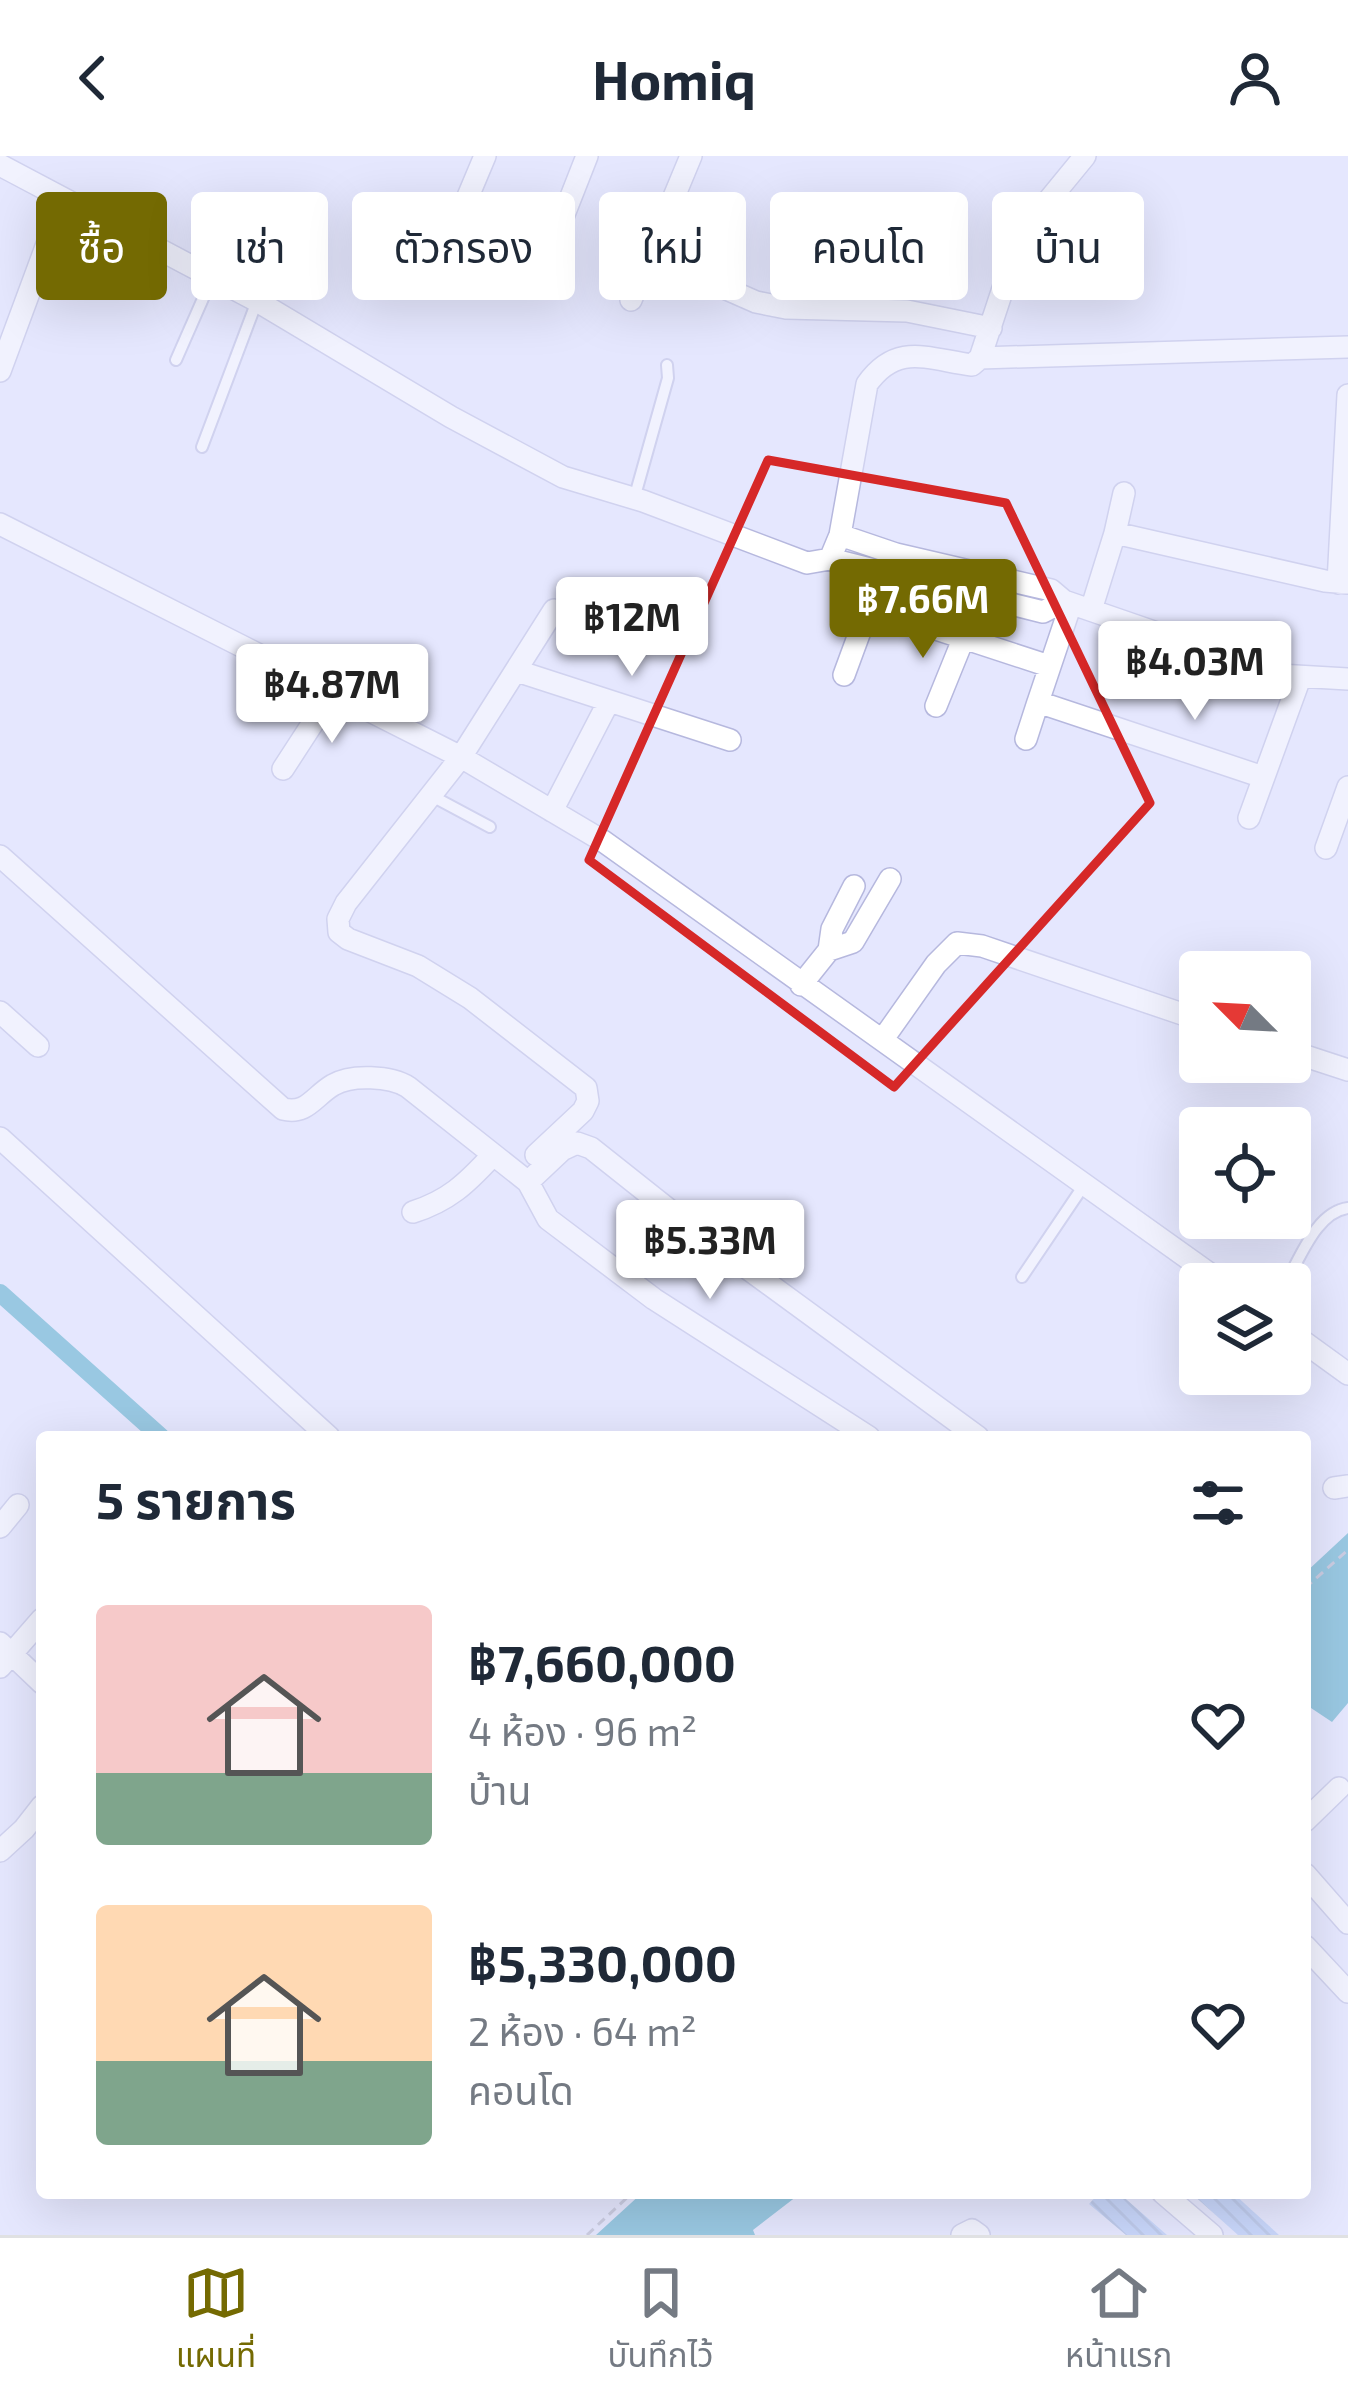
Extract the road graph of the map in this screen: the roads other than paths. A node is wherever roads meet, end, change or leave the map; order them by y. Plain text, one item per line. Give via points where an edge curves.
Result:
1 (485, 156) edge
2 (587, 156) edge
3 (691, 156) edge
4 (1085, 156) edge
5 (0, 164) edge
6 (48, 192) edge
7 (470, 192) edge
8 (573, 192) edge
9 (676, 192) edge
10 (1055, 192) edge
11 (36, 274) edge
12 (746, 298) edge
13 (202, 300) edge
14 (253, 300) edge
15 (1000, 300) edge
16 (257, 302) junction
17 (991, 328) junction
18 (1348, 347) edge
19 (980, 358) junction
20 (176, 360) dead end
21 (667, 365) dead end
22 (0, 371) edge
23 (1348, 395) edge
24 (202, 447) dead end
25 (1124, 493) dead end
26 (634, 499) junction
27 (0, 524) edge
28 (1115, 533) junction
29 (840, 535) junction
30 (830, 559) junction
31 (904, 567) junction
32 (1343, 583) edge
33 (1075, 605) junction
34 (554, 610) dead end
35 (964, 638) junction
36 (1049, 666) junction
37 (517, 671) junction
38 (844, 675) dead end
39 (1300, 678) junction
40 (1348, 679) edge
41 (333, 692) junction
42 (609, 701) junction
43 (1038, 701) junction
44 (936, 706) dead end
45 (1026, 739) dead end
46 (730, 740) dead end
47 (461, 757) junction
48 (283, 769) dead end
49 (1263, 777) junction
50 (1348, 787) edge
51 (432, 796) junction
52 (552, 811) junction
53 (1249, 818) dead end
54 (490, 827) dead end
55 (1327, 848) dead end
56 (0, 856) edge
57 (890, 879) dead end
58 (854, 886) dead end
59 (829, 950) junction
60 (801, 985) junction
61 (0, 1012) edge
62 (1179, 1013) edge
63 (883, 1040) junction
64 (38, 1046) dead end
65 (1311, 1058) edge
66 (1348, 1070) edge
67 (0, 1138) edge
68 (491, 1157) junction
69 (521, 1178) junction
70 (1086, 1183) junction
71 (1348, 1208) edge
72 (413, 1212) dead end
73 (1195, 1263) edge
74 (1298, 1263) edge
75 (1022, 1277) dead end
76 (1311, 1347) edge
77 (1348, 1374) edge
78 (321, 1431) edge
79 (860, 1431) edge
80 (970, 1431) edge
81 (18, 1505) dead end
82 (0, 1527) edge
83 (36, 1624) edge
84 (4, 1654) edge
85 (36, 1678) edge
86 (1339, 1788) dead end
87 (36, 1814) edge
88 (1311, 1815) edge
89 (0, 1851) edge
90 (1311, 1881) edge
91 (1348, 1923) edge
92 (1311, 1952) edge
93 (1348, 1991) edge
94 (1170, 2199) edge
95 (962, 2235) edge
96 (980, 2235) edge
97 (1212, 2235) edge

1 - 7 street
2 - 8 street
3 - 9 street
4 - 10 street
5 - 6 street
11 - 22 street
12 - 17 street via 786,308 907,310
13 - 20 lane
14 - 16 street
15 - 17 street
16 - 24 lane
16 - 26 street via 563,477
17 - 19 street
18 - 19 street
19 - 29 street via 973,365 899,355 881,363 867,384
21 - 26 lane
23 - 32 street
25 - 28 street
26 - 30 street via 807,563
27 - 41 street
28 - 32 street
28 - 33 street
29 - 30 street
29 - 31 street
30 - 31 street
31 - 33 street via 1043,612
33 - 36 street
33 - 39 street
34 - 37 street
35 - 36 street
35 - 38 street via 869,607
35 - 44 street
36 - 43 street
37 - 42 street
37 - 47 street
39 - 40 street
39 - 49 street
41 - 47 street
41 - 48 street
42 - 46 street
42 - 52 street
43 - 45 street
43 - 49 street
47 - 51 street
47 - 52 street
49 - 53 street
50 - 55 street
51 - 54 lane
51 - 69 street via 346,903 340,932 470,998 586,1088 583,1111
52 - 60 street
56 - 68 street via 283,1109 304,1109 339,1082 398,1081
57 - 59 street via 853,942
58 - 59 street
59 - 60 street
60 - 63 street
61 - 64 street
62 - 63 street via 957,944
63 - 70 street
65 - 66 street
67 - 78 street
68 - 69 street
68 - 72 street via 461,1190
69 - 79 street via 548,1219 619,1273
69 - 80 street via 577,1143 591,1148
70 - 73 street
70 - 75 lane
71 - 74 lane via 1324,1220
76 - 77 street
81 - 82 street
83 - 84 street
84 - 85 street
86 - 88 street
87 - 89 street
90 - 91 street
92 - 93 street
94 - 97 street
95 - 96 street

